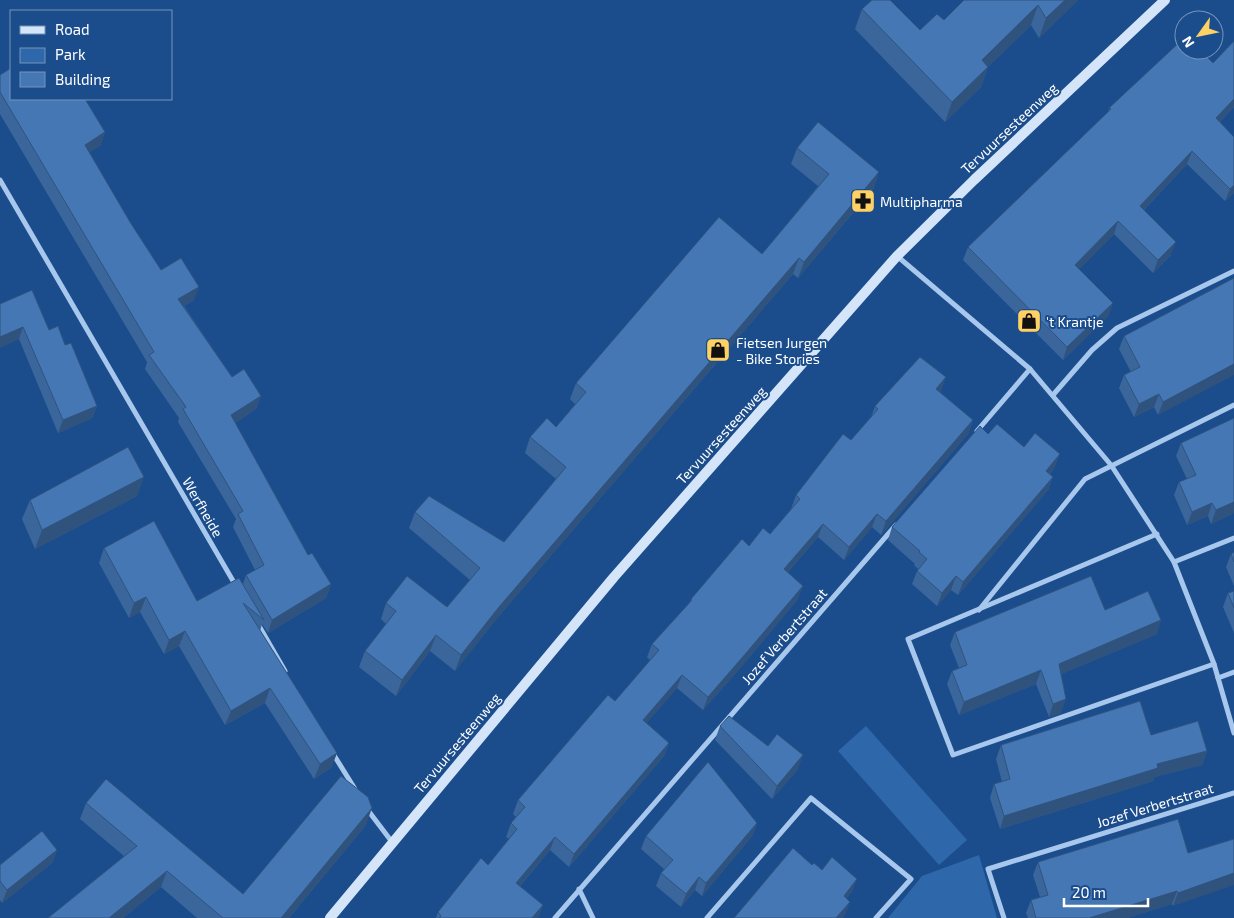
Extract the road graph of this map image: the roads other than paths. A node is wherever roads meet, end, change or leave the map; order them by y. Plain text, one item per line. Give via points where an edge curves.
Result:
1 (1165, 0) edge
2 (0, 180) edge
3 (898, 256) junction
4 (1234, 271) edge
5 (1030, 369) junction
6 (1053, 395) junction
7 (1234, 405) edge
8 (973, 436) edge
9 (1111, 465) junction
10 (903, 516) edge
11 (1157, 534) junction
12 (1234, 538) edge
13 (1174, 562) junction
14 (241, 595) edge
15 (978, 611) junction
16 (256, 621) edge
17 (1214, 664) junction
18 (1234, 672) edge
19 (286, 673) edge
20 (1218, 678) junction
21 (1234, 733) edge
22 (326, 742) edge
23 (1234, 792) edge
24 (360, 798) edge
25 (365, 806) edge
26 (392, 842) junction
27 (579, 889) junction
28 (330, 918) edge
29 (555, 918) edge
30 (593, 918) edge
31 (707, 918) edge
32 (876, 918) edge
33 (1004, 918) edge

1 - 3 street, Tervuursesteenweg
2 - 14 street, Werfheide
3 - 5 street
3 - 26 street, Tervuursesteenweg via 614,576
4 - 6 street via 1117,328 1092,350
5 - 6 street
5 - 8 street
6 - 9 street
7 - 9 street
9 - 11 street
9 - 15 street via 1085,479
10 - 27 street, Jozef Verbertstraat
11 - 13 street
11 - 15 street
12 - 13 street
13 - 17 street
15 - 17 street via 908,639 954,755
16 - 19 street
17 - 20 street
18 - 20 street
20 - 21 street
22 - 24 street
23 - 33 street, Jozef Verbertstraat via 988,869
25 - 26 street
26 - 28 street, Tervuursesteenweg
27 - 29 street, Jozef Verbertstraat
27 - 30 street
31 - 32 street via 811,798 911,879

